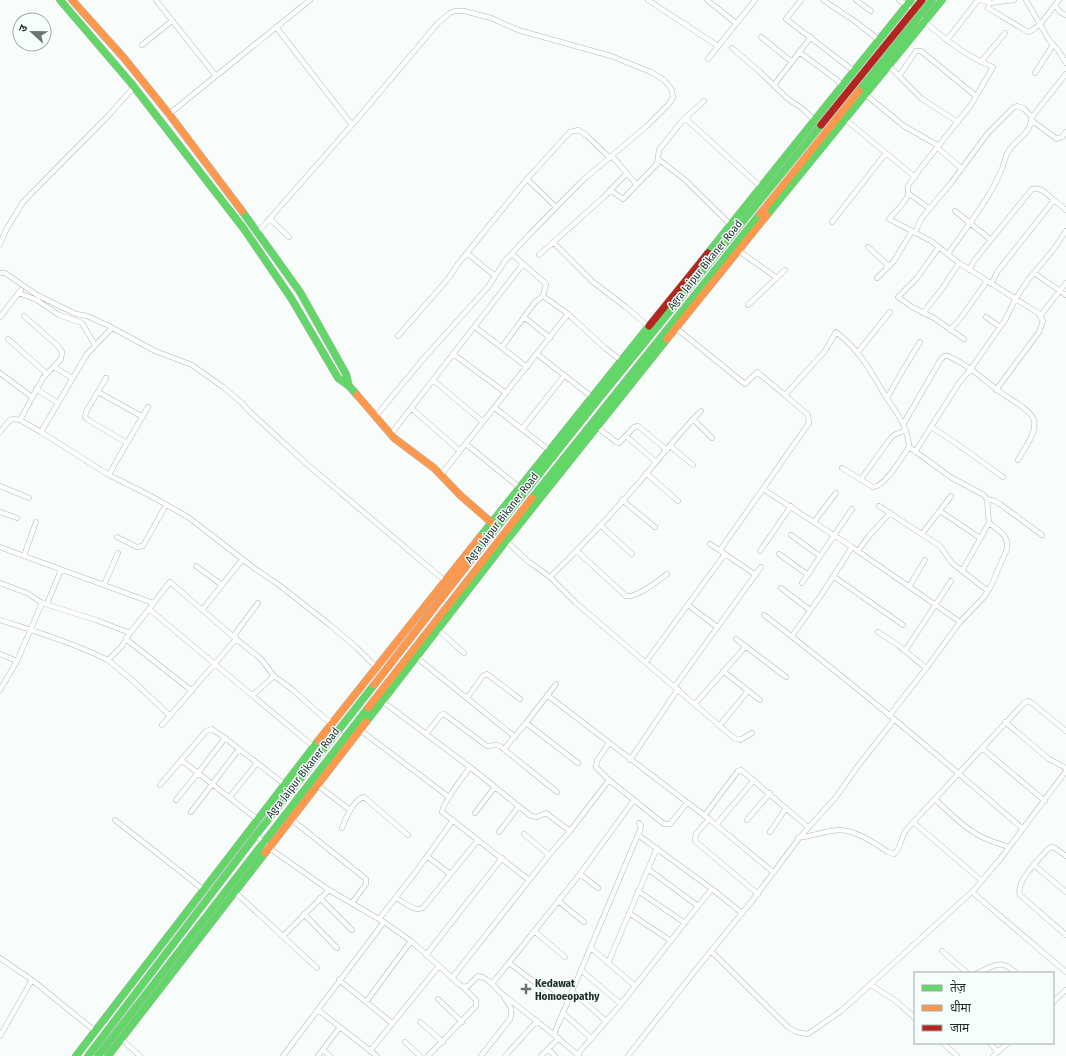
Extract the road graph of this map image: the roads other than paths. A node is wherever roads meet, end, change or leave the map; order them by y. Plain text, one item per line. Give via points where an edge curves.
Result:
1 (60, 0) edge
2 (72, 0) edge
3 (156, 0) edge
4 (310, 0) edge
5 (648, 0) edge
6 (707, 0) edge
7 (755, 0) edge
8 (801, 0) edge
9 (824, 0) edge
10 (856, 0) edge
11 (899, 0) edge
12 (922, 0) edge
13 (932, 0) edge
14 (942, 0) edge
15 (978, 0) edge
16 (981, 0) edge
17 (1014, 0) edge
18 (1026, 0) edge
19 (1059, 0) edge
20 (909, 2) edge
21 (989, 2) junction
22 (1055, 5) junction
23 (913, 11) junction
24 (871, 12) dead end
25 (1066, 15) edge
26 (920, 16) junction
27 (172, 21) junction
28 (925, 21) junction
29 (736, 23) junction
30 (1040, 23) junction
31 (276, 27) junction
32 (1004, 33) dead end
33 (104, 36) junction
34 (761, 37) dead end
35 (811, 37) junction
36 (879, 40) junction
37 (948, 40) junction
38 (98, 42) junction
39 (142, 45) dead end
40 (1053, 45) junction
41 (718, 46) junction
42 (732, 48) dead end
43 (799, 52) junction
44 (708, 58) dead end
45 (792, 62) junction
46 (981, 62) junction
47 (1066, 63) edge
48 (889, 66) junction
49 (854, 71) junction
50 (1035, 73) dead end
51 (1066, 74) edge
52 (216, 76) junction
53 (899, 76) junction
54 (1061, 80) junction
55 (1066, 84) edge
56 (774, 85) junction
57 (134, 86) junction
58 (842, 86) junction
59 (866, 95) junction
60 (976, 96) junction
61 (704, 101) dead end
62 (169, 114) junction
63 (686, 118) junction
64 (1032, 119) junction
65 (814, 120) junction
66 (846, 120) junction
67 (958, 122) junction
68 (352, 125) junction
69 (1066, 132) edge
70 (939, 147) junction
71 (886, 153) junction
72 (611, 157) junction
73 (658, 159) junction
74 (962, 169) junction
75 (626, 174) junction
76 (915, 177) junction
77 (527, 179) junction
78 (636, 184) junction
79 (761, 187) junction
80 (610, 190) junction
81 (908, 193) junction
82 (1054, 200) junction
83 (556, 207) junction
84 (930, 209) junction
85 (1066, 210) edge
86 (955, 211) dead end
87 (270, 219) junction
88 (832, 222) dead end
89 (970, 222) junction
90 (731, 225) junction
91 (258, 232) junction
92 (913, 232) junction
93 (1066, 232) edge
94 (289, 237) dead end
95 (991, 240) junction
96 (553, 242) junction
97 (0, 244) edge
98 (868, 247) dead end
99 (939, 248) junction
100 (739, 251) junction
101 (467, 253) junction
102 (512, 254) junction
103 (948, 254) junction
104 (539, 255) dead end
105 (958, 263) junction
106 (523, 264) junction
107 (282, 265) junction
108 (889, 266) junction
109 (273, 270) junction
110 (785, 270) dead end
111 (969, 270) junction
112 (0, 273) edge
113 (1034, 273) junction
114 (495, 276) junction
115 (777, 278) junction
116 (878, 278) dead end
117 (989, 282) junction
118 (1066, 283) edge
119 (24, 287) junction
120 (1059, 292) junction
121 (19, 293) junction
122 (543, 296) junction
123 (1066, 296) edge
124 (1016, 298) junction
125 (748, 305) dead end
126 (890, 312) dead end
127 (923, 312) junction
128 (568, 314) junction
129 (24, 316) dead end
130 (1040, 316) junction
131 (0, 317) edge
132 (986, 317) dead end
133 (524, 318) junction
134 (475, 327) junction
135 (649, 327) junction
136 (1000, 327) junction
137 (112, 328) junction
138 (676, 328) junction
139 (950, 330) junction
140 (398, 336) dead end
141 (550, 338) junction
142 (8, 339) dead end
143 (964, 339) dead end
144 (920, 342) dead end
145 (95, 345) junction
146 (502, 347) junction
147 (858, 352) junction
148 (454, 354) junction
149 (537, 354) junction
150 (622, 361) junction
151 (54, 367) junction
152 (527, 367) junction
153 (970, 370) junction
154 (0, 373) edge
155 (47, 374) junction
156 (564, 376) junction
157 (72, 378) junction
158 (106, 378) dead end
159 (433, 380) junction
160 (349, 386) junction
161 (36, 389) junction
162 (996, 390) junction
163 (98, 392) junction
164 (506, 393) junction
165 (785, 395) junction
166 (32, 397) junction
167 (592, 397) junction
168 (888, 398) junction
169 (58, 403) junction
170 (148, 407) dead end
171 (411, 408) junction
172 (495, 408) junction
173 (702, 411) dead end
174 (376, 416) junction
175 (143, 417) junction
176 (693, 419) junction
177 (20, 420) junction
178 (483, 422) junction
179 (904, 423) junction
180 (597, 427) junction
181 (931, 427) junction
182 (522, 429) junction
183 (906, 430) junction
184 (0, 432) edge
185 (41, 432) junction
186 (390, 434) junction
187 (626, 436) junction
188 (712, 438) dead end
189 (127, 443) junction
190 (466, 444) junction
191 (909, 447) junction
192 (668, 448) junction
193 (460, 451) junction
194 (550, 451) junction
195 (915, 452) junction
196 (1018, 460) dead end
197 (656, 462) junction
198 (693, 465) dead end
199 (842, 468) dead end
200 (646, 473) junction
201 (110, 475) junction
202 (441, 475) junction
203 (1003, 477) dead end
204 (861, 479) junction
205 (0, 486) edge
206 (520, 488) junction
207 (763, 489) junction
208 (836, 493) dead end
209 (951, 496) dead end
210 (29, 498) dead end
211 (987, 499) junction
212 (622, 500) junction
213 (678, 502) dead end
214 (166, 505) junction
215 (791, 506) junction
216 (879, 506) dead end
217 (852, 508) dead end
218 (940, 511) junction
219 (0, 512) edge
220 (890, 513) junction
221 (17, 518) dead end
222 (36, 522) dead end
223 (814, 522) junction
224 (492, 523) junction
225 (989, 523) junction
226 (600, 525) junction
227 (655, 527) dead end
228 (922, 534) junction
229 (791, 535) dead end
230 (834, 535) junction
231 (1042, 535) dead end
232 (117, 537) dead end
233 (980, 538) junction
234 (506, 541) junction
235 (710, 544) dead end
236 (0, 547) edge
237 (852, 547) junction
238 (720, 550) junction
239 (577, 551) junction
240 (760, 551) dead end
241 (858, 551) junction
242 (118, 554) dead end
243 (632, 554) dead end
244 (725, 554) junction
245 (779, 554) dead end
246 (24, 556) junction
247 (820, 556) junction
248 (242, 560) junction
249 (925, 560) dead end
250 (196, 566) dead end
251 (761, 567) dead end
252 (61, 570) junction
253 (962, 571) junction
254 (667, 574) dead end
255 (807, 574) junction
256 (756, 575) junction
257 (550, 576) junction
258 (833, 576) junction
259 (445, 581) junction
260 (951, 581) dead end
261 (0, 583) edge
262 (802, 583) dead end
263 (222, 585) junction
264 (104, 586) junction
265 (908, 587) junction
266 (781, 588) dead end
267 (988, 591) junction
268 (153, 603) junction
269 (258, 603) dead end
270 (45, 604) junction
271 (688, 605) junction
272 (935, 605) junction
273 (149, 609) junction
274 (202, 609) junction
275 (810, 610) junction
276 (764, 615) dead end
277 (0, 620) edge
278 (960, 622) junction
279 (903, 624) dead end
280 (717, 627) junction
281 (30, 629) junction
282 (437, 629) junction
283 (878, 632) dead end
284 (130, 633) junction
285 (792, 636) junction
286 (126, 638) junction
287 (236, 639) junction
288 (736, 639) dead end
289 (746, 646) junction
290 (905, 651) junction
291 (464, 653) dead end
292 (0, 654) edge
293 (416, 657) junction
294 (108, 660) junction
295 (17, 661) junction
296 (646, 662) junction
297 (214, 664) junction
298 (376, 668) junction
299 (926, 668) junction
300 (723, 671) junction
301 (274, 676) junction
302 (786, 676) dead end
303 (556, 684) dead end
304 (676, 688) junction
305 (0, 690) edge
306 (192, 691) junction
307 (748, 691) junction
308 (254, 695) junction
309 (548, 695) junction
310 (467, 698) junction
311 (520, 699) dead end
312 (760, 700) dead end
313 (382, 701) junction
314 (695, 704) junction
315 (170, 716) junction
316 (889, 716) junction
317 (894, 720) junction
318 (1005, 722) junction
319 (526, 723) junction
320 (332, 724) junction
321 (162, 725) dead end
322 (720, 725) junction
323 (360, 730) junction
324 (1066, 731) edge
325 (752, 733) dead end
326 (426, 734) junction
327 (515, 737) junction
328 (224, 738) junction
329 (609, 743) junction
330 (314, 747) junction
331 (982, 748) junction
332 (504, 749) junction
333 (239, 750) junction
334 (181, 760) junction
335 (630, 760) junction
336 (257, 763) junction
337 (578, 763) dead end
338 (470, 767) junction
339 (1066, 768) edge
340 (1066, 771) edge
341 (198, 773) junction
342 (959, 773) junction
343 (609, 780) junction
344 (754, 780) junction
345 (212, 784) junction
346 (284, 784) junction
347 (160, 785) dead end
348 (317, 785) junction
349 (495, 787) junction
350 (557, 792) dead end
351 (770, 793) junction
352 (449, 797) junction
353 (230, 798) junction
354 (935, 799) junction
355 (176, 800) dead end
356 (634, 800) junction
357 (1045, 801) junction
358 (687, 803) junction
359 (519, 806) junction
360 (786, 808) junction
361 (350, 810) junction
362 (191, 812) dead end
363 (475, 813) dead end
364 (704, 816) junction
365 (291, 819) junction
366 (709, 819) junction
367 (116, 820) dead end
368 (257, 820) junction
369 (454, 820) junction
370 (747, 820) dead end
371 (913, 822) junction
372 (639, 823) dead end
373 (264, 825) junction
374 (716, 825) junction
375 (808, 827) junction
376 (342, 828) dead end
377 (1023, 829) junction
378 (570, 831) junction
379 (499, 832) dead end
380 (770, 832) dead end
381 (524, 834) dead end
382 (256, 835) junction
383 (408, 835) dead end
384 (638, 835) junction
385 (798, 838) junction
386 (478, 840) junction
387 (263, 842) junction
388 (1009, 847) junction
389 (269, 848) junction
390 (657, 848) junction
391 (549, 854) junction
392 (1066, 856) edge
393 (428, 857) junction
394 (502, 858) junction
395 (1034, 865) junction
396 (648, 869) junction
397 (773, 872) junction
398 (450, 874) junction
399 (580, 874) junction
400 (529, 880) junction
401 (982, 881) junction
402 (598, 888) dead end
403 (712, 889) junction
404 (204, 890) junction
405 (329, 890) junction
406 (638, 891) junction
407 (235, 892) junction
408 (972, 892) junction
409 (1066, 892) edge
410 (758, 894) junction
411 (320, 898) junction
412 (396, 898) junction
413 (558, 901) junction
414 (352, 903) junction
415 (698, 906) junction
416 (629, 912) junction
417 (742, 913) junction
418 (304, 914) junction
419 (381, 920) junction
420 (584, 922) dead end
421 (685, 923) junction
422 (352, 930) dead end
423 (534, 931) junction
424 (1066, 935) edge
425 (283, 936) junction
426 (671, 941) junction
427 (411, 942) junction
428 (337, 948) dead end
429 (590, 948) junction
430 (711, 951) junction
431 (942, 951) dead end
432 (426, 955) junction
433 (565, 956) dead end
434 (0, 958) edge
435 (509, 963) junction
436 (608, 963) junction
437 (439, 966) junction
438 (317, 968) dead end
439 (582, 971) junction
440 (965, 972) edge
441 (979, 972) edge
442 (1015, 972) edge
443 (1066, 972) edge
444 (452, 978) junction
445 (32, 980) junction
446 (339, 980) junction
447 (492, 984) junction
448 (871, 985) junction
449 (635, 986) junction
450 (463, 987) junction
451 (1066, 990) edge
452 (573, 992) junction
453 (502, 993) junction
454 (552, 995) dead end
455 (438, 999) dead end
456 (1054, 1001) edge
457 (366, 1002) junction
458 (621, 1004) junction
459 (318, 1010) junction
460 (563, 1013) junction
461 (914, 1017) edge
462 (537, 1020) junction
463 (606, 1021) junction
464 (420, 1022) dead end
465 (462, 1022) junction
466 (392, 1023) junction
467 (340, 1027) junction
468 (96, 1031) junction
469 (554, 1034) junction
470 (0, 1036) edge
471 (559, 1038) junction
472 (121, 1039) junction
473 (592, 1039) junction
474 (405, 1042) dead end
475 (443, 1042) junction
476 (944, 1044) edge
477 (991, 1044) edge
478 (1007, 1044) edge
479 (548, 1049) junction
480 (323, 1050) junction
481 (370, 1051) junction
482 (998, 1052) junction
483 (578, 1055) edge
484 (76, 1056) edge
485 (88, 1056) edge
486 (98, 1056) edge
487 (108, 1056) edge
488 (140, 1056) edge
489 (283, 1056) edge
490 (318, 1056) edge
491 (330, 1056) edge
492 (376, 1056) edge
493 (420, 1056) edge
494 (428, 1056) edge
495 (481, 1056) edge
496 (505, 1056) edge
497 (541, 1056) edge
498 (555, 1056) edge
499 (628, 1056) edge
500 (957, 1056) edge
501 (993, 1056) edge

1 - 38 main road
2 - 33 main road
3 - 27 street
4 - 31 street
5 - 41 street
6 - 29 street
7 - 29 street
8 - 35 street via 786,19
9 - 36 street
10 - 24 street
11 - 20 street
12 - 23 main road, Agra Jaipur Bikaner Road
13 - 26 main road, Agra Jaipur Bikaner Road
14 - 28 main road
15 - 37 street
16 - 21 street
17 - 21 street
18 - 30 street
19 - 22 street
20 - 23 street
20 - 36 main road
21 - 30 street via 988,8 1025,31 1030,31
22 - 25 street
22 - 30 street
23 - 26 street
23 - 373 main road, Agra Jaipur Bikaner Road via 597,401
26 - 28 street
26 - 387 main road, Agra Jaipur Bikaner Road via 501,537
27 - 39 street
27 - 52 street
28 - 37 street
28 - 48 main road
29 - 41 street
30 - 40 street
31 - 52 street
31 - 68 street
32 - 46 street
33 - 38 main road
33 - 62 main road
34 - 45 street
35 - 43 street
35 - 49 street
36 - 49 main road
37 - 46 street
38 - 57 main road
40 - 47 street
40 - 50 street
41 - 44 street
42 - 56 street
43 - 45 street
43 - 58 street
45 - 56 street
46 - 60 street via 993,67
48 - 53 street
48 - 59 main road
49 - 58 main road
51 - 54 street
52 - 62 street
53 - 60 street via 916,51 921,51
53 - 67 street via 922,98
54 - 55 street
54 - 64 street
56 - 65 street
57 - 97 street via 23,202
57 - 109 main road via 212,185
58 - 65 main road
59 - 66 main road
59 - 70 street via 904,126
60 - 67 street
61 - 63 street
62 - 91 main road
63 - 73 street via 659,150
63 - 79 street
64 - 69 street via 1057,139
64 - 74 street via 1020,106 1013,108 988,132
64 - 89 street via 1028,130 1008,152 988,195
65 - 79 main road
66 - 71 street
66 - 100 main road
67 - 70 street
68 - 72 street via 441,20 455,11 464,11 491,18 518,30 611,56 647,70 664,80 673,94 672,101
68 - 87 street
70 - 74 street
70 - 76 street
71 - 76 street
71 - 88 street
72 - 75 street
72 - 77 street via 586,135 578,130 572,131
72 - 83 street
73 - 78 street via 657,164
73 - 90 street via 684,179
74 - 84 street
75 - 78 street
75 - 80 street
76 - 81 street via 908,186
77 - 83 street
77 - 101 street
78 - 80 street via 623,199
79 - 90 main road
80 - 96 street
81 - 84 street
81 - 92 street via 901,206 889,219
82 - 85 street
82 - 95 street via 1039,188 1032,189
82 - 117 street
83 - 102 street
84 - 92 street
86 - 89 street
87 - 91 street
87 - 94 street
89 - 95 street
89 - 103 street
90 - 135 main road
91 - 107 main road
92 - 99 street
92 - 108 street
93 - 113 street
95 - 111 street
96 - 104 street
96 - 135 street via 593,282
98 - 108 street
99 - 103 street
99 - 127 street via 917,278 898,296
100 - 115 street
100 - 138 main road
101 - 114 street
101 - 140 street via 448,279
102 - 106 street
102 - 114 street
103 - 105 street
105 - 111 street
105 - 127 street via 942,289
106 - 122 street via 546,284
106 - 134 street
107 - 109 main road
107 - 160 main road via 346,374
108 - 116 street
109 - 160 main road via 338,378
110 - 115 street
111 - 117 street
112 - 119 street via 5,273
113 - 120 street
113 - 124 street
114 - 174 street
115 - 125 street
117 - 124 street
117 - 139 street
118 - 120 street
119 - 121 street
119 - 137 street via 76,314 87,316
120 - 123 street
120 - 130 street
121 - 131 street
121 - 145 street via 38,300 59,315 82,323
122 - 128 street
122 - 133 street via 535,302
124 - 130 street
124 - 136 street
126 - 147 street
127 - 139 street
128 - 141 street
128 - 150 street
129 - 151 street via 61,349 61,359
130 - 162 street via 1043,321 1039,332
132 - 136 street
133 - 141 street
133 - 146 street
134 - 146 street
134 - 148 street
135 - 150 main road
136 - 153 street
137 - 145 street
137 - 259 street via 155,351 192,365 218,382 309,466
138 - 165 street via 745,384 757,372
138 - 180 main road
139 - 143 street
141 - 149 street
142 - 155 street
144 - 168 street
145 - 157 street
146 - 152 street
147 - 165 street via 836,332 825,351
147 - 168 street
148 - 159 street
148 - 164 street
149 - 152 street
149 - 156 street
150 - 167 main road
151 - 155 street
151 - 157 street
152 - 164 street
153 - 162 street
153 - 179 street via 954,358 945,356
153 - 181 street
154 - 166 street
155 - 161 street
156 - 167 street
156 - 182 street
157 - 169 street
158 - 163 street
159 - 171 street
159 - 178 street
160 - 174 main road
161 - 166 street
161 - 169 street
162 - 196 street via 1024,408 1034,421 1031,436
163 - 175 street
163 - 189 street via 86,412 86,419
164 - 172 street
165 - 207 street via 808,415 809,423
166 - 177 street
167 - 194 main road
168 - 179 street
169 - 185 street
170 - 175 street
171 - 186 street
171 - 193 street
172 - 178 street
172 - 182 street
173 - 176 street
174 - 186 main road
175 - 189 street
176 - 188 street
176 - 192 street
177 - 184 street via 10,420
177 - 185 street
178 - 190 street
179 - 183 street
180 - 187 street via 618,443
180 - 234 main road
181 - 195 street
181 - 203 street
182 - 194 street
183 - 191 street
183 - 204 street via 890,439
185 - 201 street
186 - 202 main road
187 - 192 street via 636,426
187 - 197 street
189 - 201 street
190 - 193 street
190 - 206 street
191 - 195 street
191 - 204 street via 884,482 877,487
192 - 197 street
192 - 198 street
193 - 202 street
194 - 206 main road
195 - 211 street
197 - 200 street
199 - 204 street
200 - 212 street
200 - 213 street
201 - 214 street
202 - 224 main road
205 - 210 street
206 - 224 main road
207 - 215 street
207 - 238 street
208 - 223 street
209 - 218 street
211 - 225 street
211 - 231 street via 1000,504
212 - 226 street
212 - 227 street
214 - 232 street via 143,546 137,547
214 - 248 street via 188,517
215 - 223 street
215 - 240 street
216 - 220 street
217 - 230 street
218 - 228 street
218 - 233 street
219 - 221 street
220 - 228 street
220 - 241 street
222 - 246 street
223 - 230 street
224 - 259 main road
225 - 233 street
225 - 267 street via 1005,536 1008,544
226 - 239 street
226 - 243 street
228 - 253 street via 940,546 952,563
229 - 247 street
230 - 237 street
230 - 247 street
233 - 253 street
234 - 257 street via 529,562
234 - 282 main road
235 - 238 street
236 - 246 street
237 - 241 street
237 - 258 street
238 - 244 street
239 - 254 street via 626,596 636,594
239 - 257 street
241 - 265 street
242 - 264 street
244 - 256 street
244 - 271 street
245 - 255 street
246 - 252 street
247 - 255 street
248 - 263 street
248 - 298 street via 330,625
249 - 265 street
250 - 263 street
251 - 256 street
252 - 264 street
252 - 270 street
253 - 267 street
255 - 262 street
256 - 280 street
257 - 296 street via 576,603
258 - 275 street
258 - 279 street
259 - 298 main road
260 - 272 street
261 - 270 street via 27,592
263 - 274 street
264 - 268 street
265 - 272 street
266 - 275 street
267 - 278 street
268 - 273 street
268 - 274 street via 170,582
269 - 287 street via 235,634
270 - 281 street
270 - 284 street
271 - 280 street
271 - 296 street
272 - 278 street
272 - 290 street
273 - 284 street
273 - 297 street
274 - 287 street
275 - 285 street
276 - 285 street
277 - 281 street
278 - 299 street
280 - 304 street
281 - 294 street
281 - 295 street
282 - 291 street
282 - 293 main road
283 - 290 street
284 - 286 street
285 - 316 street
286 - 294 street
286 - 306 street
287 - 297 street
287 - 301 street via 261,659
288 - 289 street
289 - 300 street
289 - 302 street
290 - 299 street
292 - 295 street
293 - 310 street
293 - 313 main road
294 - 315 street
295 - 305 street
296 - 304 street
297 - 306 street
297 - 308 street
298 - 320 main road
299 - 316 street
300 - 307 street
300 - 314 street
301 - 308 street
301 - 320 street
303 - 309 street
304 - 314 street
304 - 335 street
306 - 315 street
307 - 312 street
307 - 322 street
308 - 330 street
309 - 319 street
309 - 329 street
310 - 311 street via 487,674
310 - 327 street
313 - 323 main road
313 - 326 street
314 - 322 street
315 - 321 street
316 - 317 street
317 - 342 street
317 - 375 street via 836,796
318 - 324 street via 1028,701
318 - 331 street
318 - 339 street via 1049,759
319 - 327 street
319 - 337 street
320 - 330 main road
322 - 325 street via 740,740
323 - 348 main road
323 - 352 street
326 - 332 street via 443,714 487,746 497,745
326 - 338 street
327 - 332 street
328 - 333 street
328 - 334 street via 209,730
328 - 341 street
329 - 335 street
329 - 343 street via 596,765
330 - 346 main road
331 - 342 street
331 - 357 street
332 - 350 street
333 - 336 street
333 - 345 street
334 - 341 street
334 - 347 street
335 - 358 street
336 - 346 street
336 - 353 street
338 - 349 street
338 - 352 street
340 - 357 street
341 - 345 street
341 - 355 street
342 - 354 street
342 - 377 street
343 - 356 street
343 - 378 street
344 - 351 street
344 - 364 street via 739,770
344 - 374 street
345 - 353 street
345 - 362 street
346 - 368 main road
348 - 361 street
348 - 365 main road
349 - 359 street
349 - 363 street
351 - 360 street
351 - 370 street
352 - 369 street via 442,810
353 - 368 street
354 - 371 street
354 - 388 street via 974,833
356 - 358 street via 666,825
356 - 399 street
357 - 377 street
358 - 364 street
359 - 378 street via 533,817 548,814
359 - 379 street
360 - 375 street
360 - 380 street
361 - 376 street
361 - 383 street via 360,798 365,797
364 - 366 street
365 - 389 main road
365 - 414 street via 366,879 366,884
366 - 374 street
366 - 410 street via 696,834 695,841
367 - 404 street
368 - 373 street
368 - 404 main road
369 - 386 street
369 - 393 street
371 - 385 street via 902,835 898,851 894,854 853,832 838,830
371 - 401 street
372 - 384 street via 641,827
373 - 382 main road, Agra Jaipur Bikaner Road
374 - 397 street
375 - 385 street
377 - 388 street
378 - 391 street
381 - 391 street
382 - 387 street
382 - 485 main road, Agra Jaipur Bikaner Road
384 - 390 street
384 - 429 street
385 - 397 street
386 - 394 street
386 - 398 street
387 - 389 street
387 - 486 main road, Agra Jaipur Bikaner Road
388 - 401 street
389 - 405 street
389 - 407 main road
390 - 396 street
390 - 403 street
391 - 400 street
392 - 395 street via 1051,847
393 - 398 street
393 - 412 street
394 - 400 street
394 - 432 street
395 - 409 street
395 - 424 street via 1020,885 1020,895
396 - 406 street
396 - 415 street
397 - 410 street
398 - 412 street via 419,910
399 - 402 street
399 - 413 street
400 - 444 street
401 - 408 street
403 - 415 street
403 - 417 street
404 - 468 main road
405 - 411 street
405 - 414 street
406 - 416 street
406 - 421 street
407 - 425 street
407 - 472 main road
408 - 443 street
408 - 448 street
410 - 417 street
411 - 418 street
411 - 422 street
412 - 419 street
413 - 420 street
413 - 423 street
414 - 419 street
415 - 421 street
416 - 426 street
416 - 436 street
417 - 430 street
418 - 425 street
418 - 428 street
419 - 427 street
419 - 446 street
421 - 426 street
423 - 433 street
423 - 435 street
425 - 438 street
426 - 449 street
427 - 432 street
427 - 457 street
429 - 436 street
429 - 439 street
430 - 448 street via 788,1027 803,1034 808,1034 841,1011
430 - 499 street
431 - 440 street
432 - 437 street
434 - 445 street
435 - 447 street
435 - 454 street
436 - 449 street
437 - 444 street
437 - 466 street
439 - 452 street
439 - 458 street
441 - 442 street via 1004,964
444 - 450 street
445 - 468 street
445 - 470 street
446 - 457 street
446 - 459 street
447 - 450 street via 478,976 468,986
447 - 453 street
448 - 461 street via 896,1001
449 - 458 street
450 - 465 street via 477,1004
451 - 456 street
452 - 460 street
452 - 463 street
453 - 462 street
453 - 495 street via 513,1013 507,1025
455 - 465 street
457 - 466 street
458 - 463 street
459 - 467 street
459 - 489 street
460 - 469 street
460 - 473 street
462 - 469 street
462 - 496 street
463 - 473 street
464 - 475 street
465 - 475 street
466 - 481 street
467 - 480 street
467 - 481 street
468 - 484 main road
469 - 471 street
471 - 479 street
471 - 483 street
472 - 487 main road
472 - 488 street
473 - 483 street
474 - 493 street
475 - 494 street
476 - 500 street
477 - 482 street
478 - 482 street
479 - 497 street
479 - 498 street
480 - 490 street
480 - 491 street
481 - 492 street
482 - 501 street

